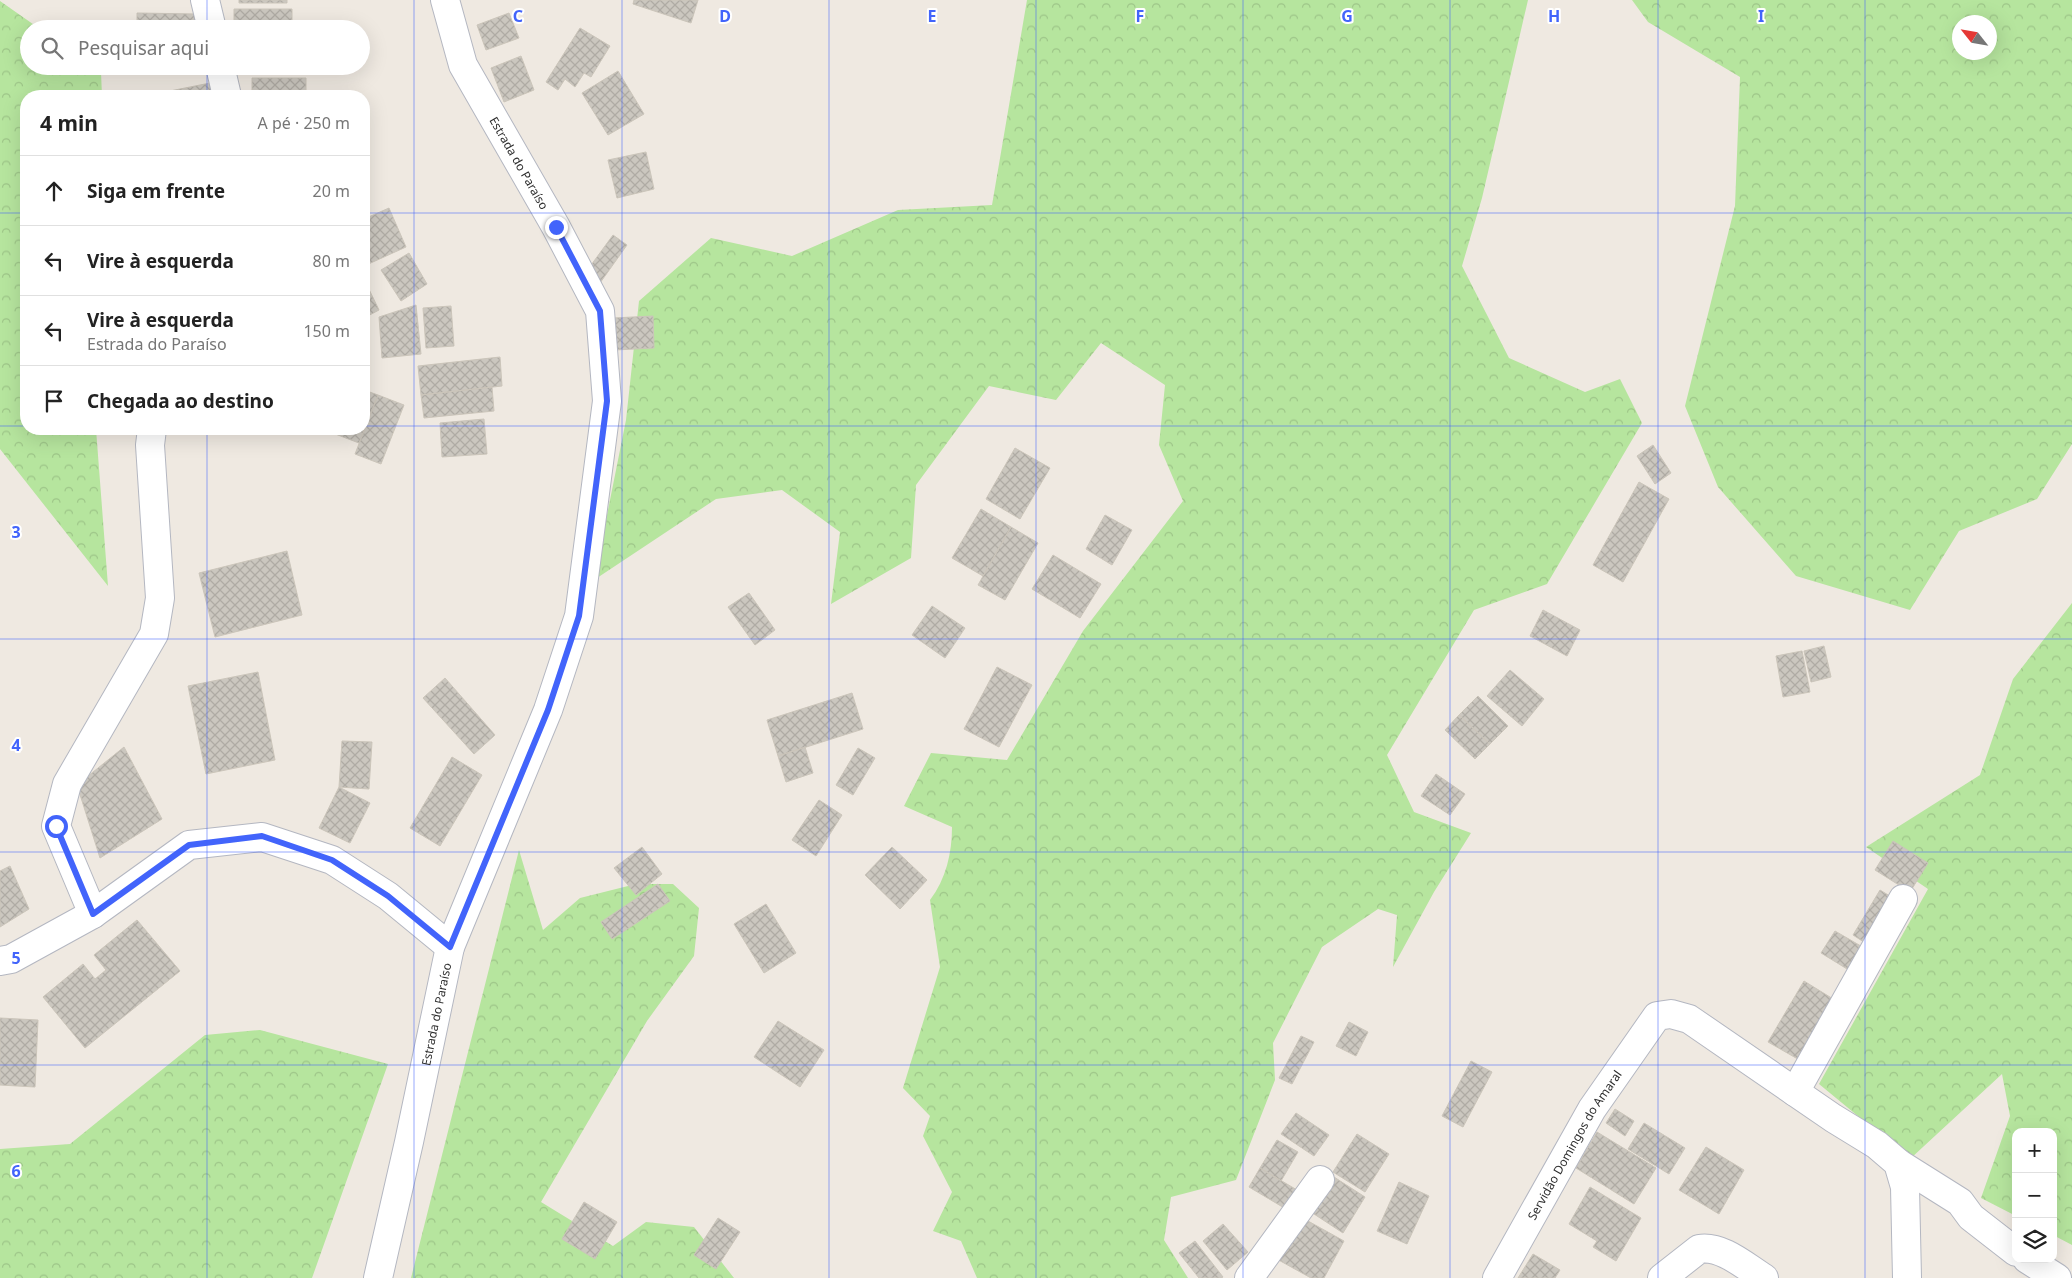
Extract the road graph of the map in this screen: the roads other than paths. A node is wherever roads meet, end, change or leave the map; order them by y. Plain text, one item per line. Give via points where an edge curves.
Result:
1 (205, 0) edge
2 (445, 0) edge
3 (210, 20) edge
4 (222, 75) edge
5 (226, 90) edge
6 (151, 435) edge
7 (1903, 899) dead end
8 (93, 914) junction
9 (450, 947) junction
10 (0, 962) edge
11 (1795, 1092) junction
12 (1898, 1162) junction
13 (1320, 1180) dead end
14 (2012, 1249) edge
15 (2033, 1263) edge
16 (378, 1278) edge
17 (1249, 1278) edge
18 (1497, 1278) edge
19 (1662, 1278) edge
20 (1764, 1278) edge
21 (1907, 1278) edge
22 (2057, 1278) edge

1 - 3 street
2 - 9 street, Estrada do Paraíso via 463,64 600,311 607,401 579,616 548,710
4 - 5 street
6 - 8 street via 160,598 154,634 67,784 56,826
7 - 11 street
8 - 9 street via 189,845 262,836 332,860 388,896
8 - 10 street
9 - 16 street, Estrada do Paraíso
11 - 12 street
11 - 18 street, Servidão Domingos do Amaral via 1690,1019 1671,1014 1657,1016 1592,1109
12 - 14 street via 1960,1202 1970,1217
12 - 21 street via 1906,1187
13 - 17 street
15 - 22 street
19 - 20 street via 1700,1249 1706,1248 1727,1256

